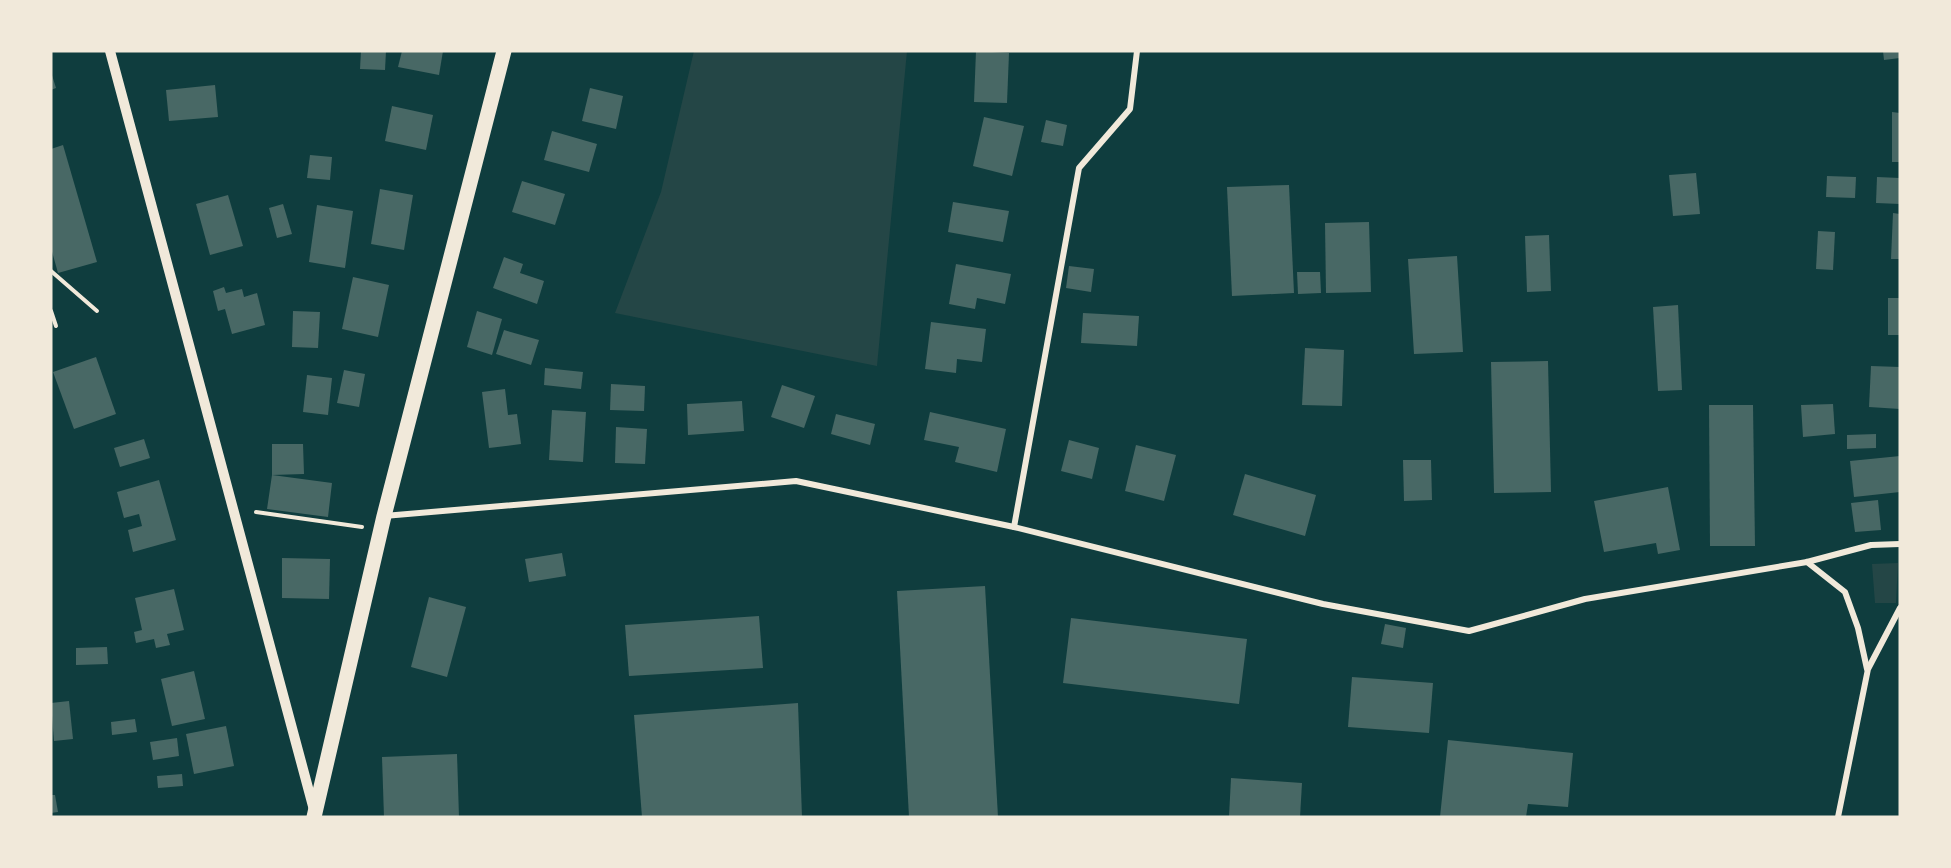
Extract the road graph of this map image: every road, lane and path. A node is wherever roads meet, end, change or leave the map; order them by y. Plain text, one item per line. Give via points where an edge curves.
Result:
1 (110, 51) edge
2 (504, 51) edge
3 (1137, 51) edge
4 (51, 271) edge
5 (51, 311) edge
6 (97, 311) dead end
7 (56, 326) dead end
8 (256, 512) dead end
9 (384, 516) junction
10 (363, 527) dead end
11 (1014, 527) junction
12 (1900, 544) edge
13 (1807, 562) junction
14 (1900, 608) edge
15 (1868, 669) junction
16 (314, 814) edge
17 (1838, 817) edge

1 - 16 street
2 - 9 main road
3 - 11 street via 1130,109 1079,168
4 - 6 path
5 - 7 path
8 - 10 path
9 - 11 street via 796,481
9 - 16 main road
11 - 13 street via 1323,604 1468,631 1585,599
12 - 13 street via 1871,545
13 - 15 street via 1845,592
14 - 15 street
15 - 17 street

